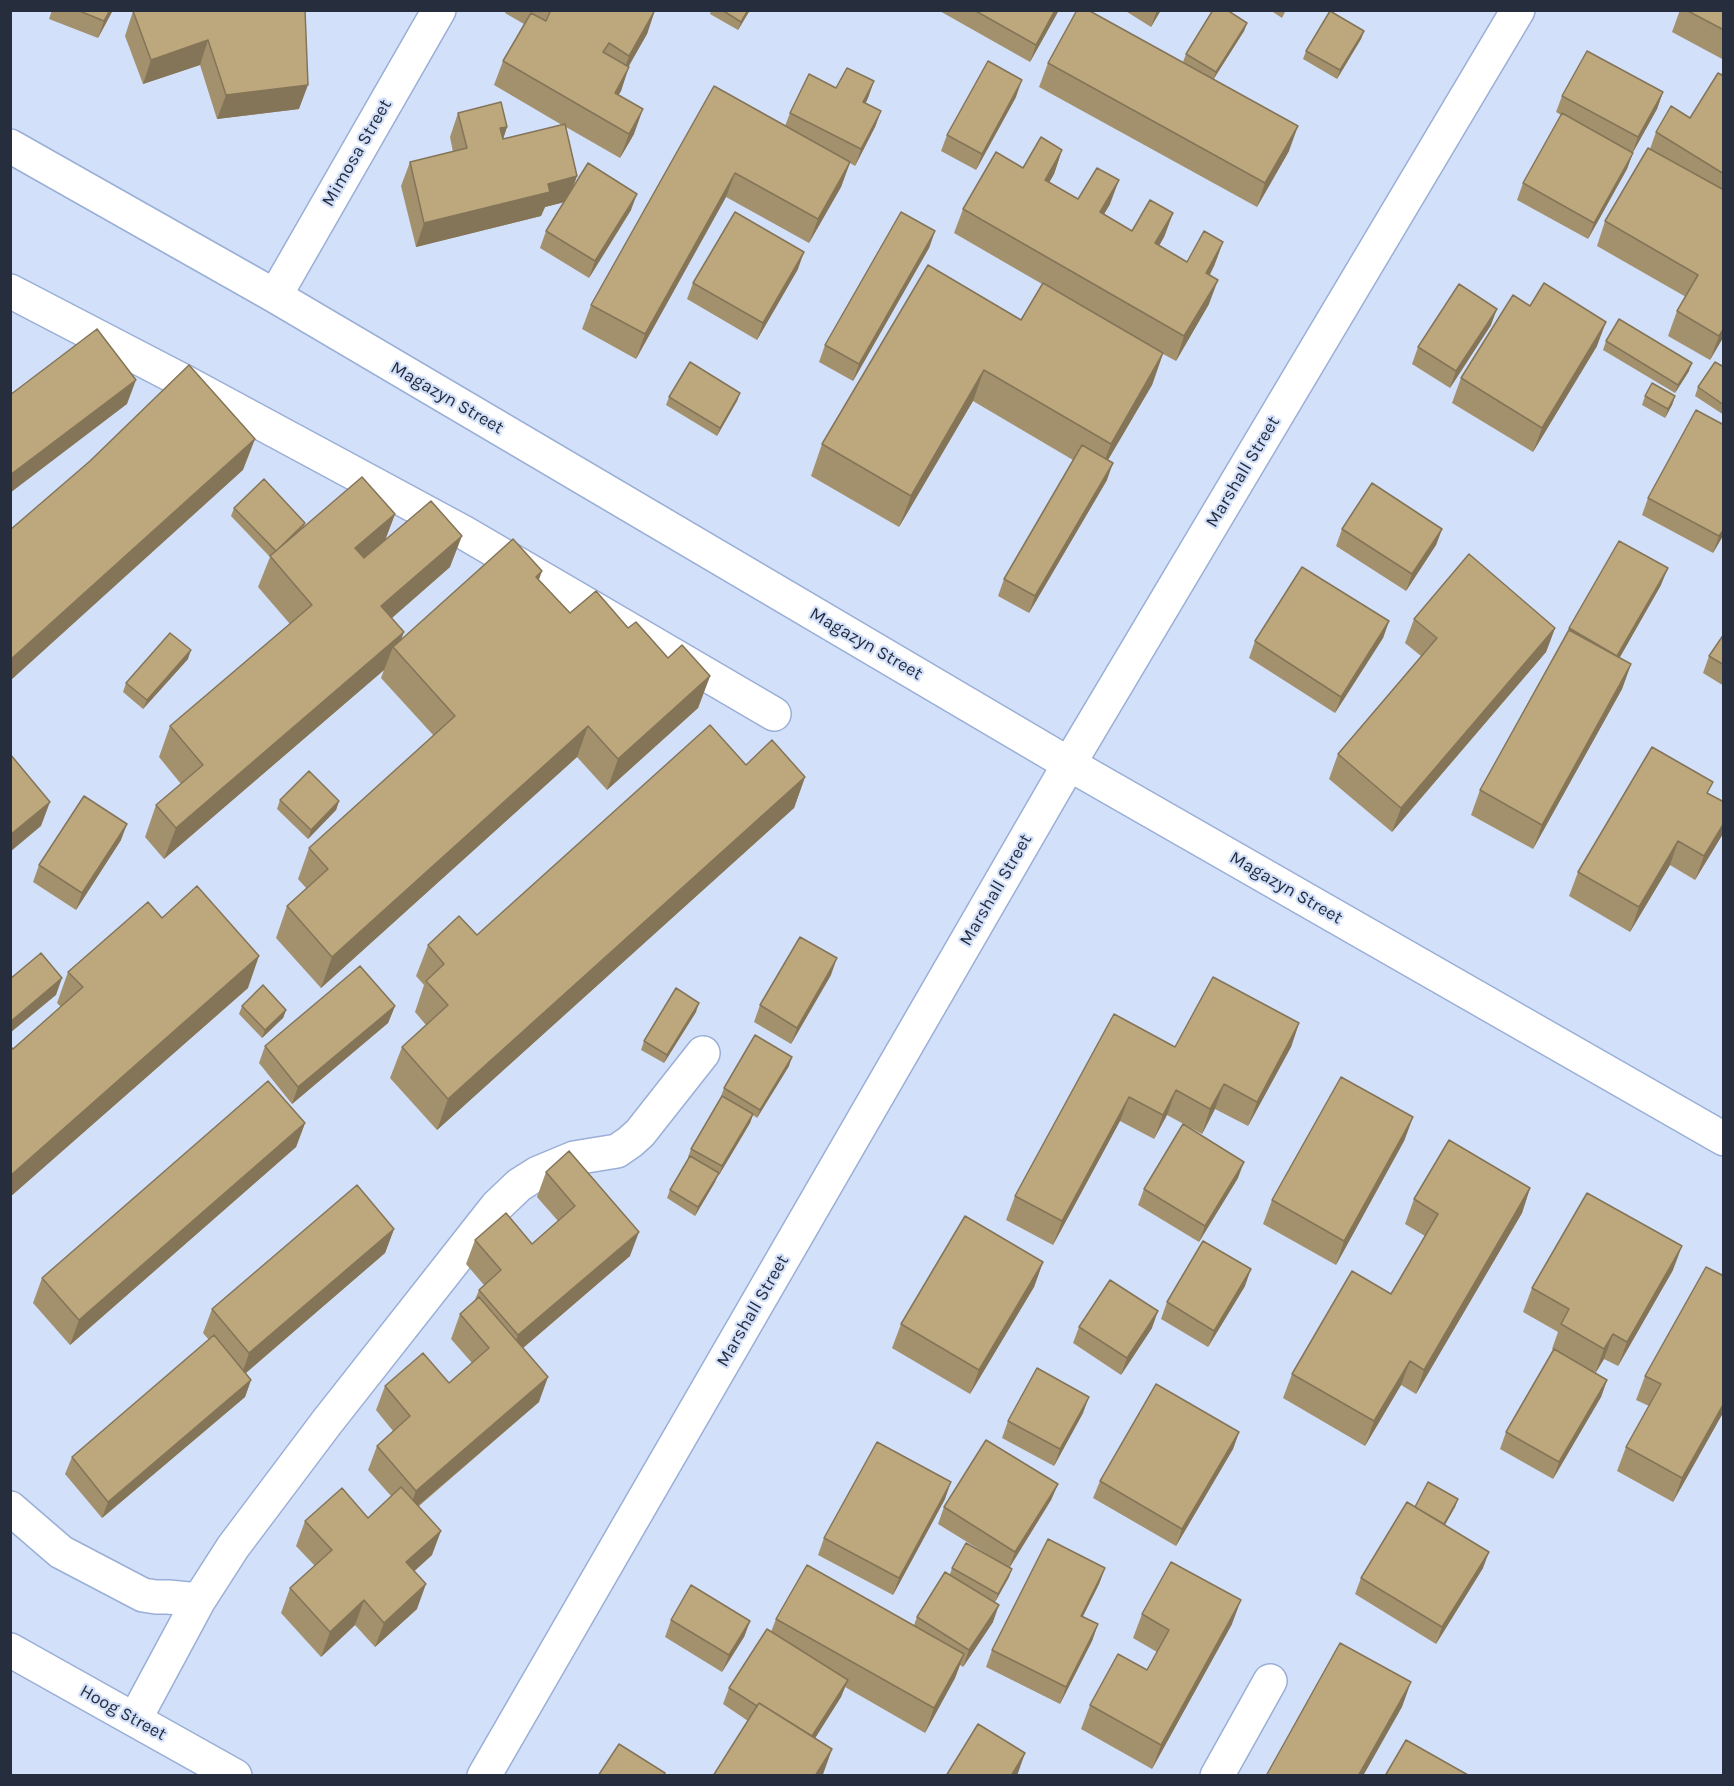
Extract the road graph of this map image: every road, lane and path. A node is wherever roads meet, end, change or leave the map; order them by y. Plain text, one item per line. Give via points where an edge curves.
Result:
1 (439, 10) edge
2 (1518, 10) edge
3 (10, 146) edge
4 (10, 291) edge
5 (275, 296) junction
6 (774, 714) dead end
7 (1069, 764) junction
8 (703, 1053) dead end
9 (1724, 1139) edge
10 (10, 1508) edge
11 (200, 1600) junction
12 (10, 1650) edge
13 (1270, 1681) dead end
14 (135, 1719) junction
15 (236, 1776) edge
16 (484, 1776) edge
17 (1217, 1776) edge

1 - 5 street, Mimosa Street
2 - 7 street, Marshall Street
3 - 5 street, Magazyn Street
4 - 6 street via 463,532
5 - 7 street, Magazyn Street
7 - 9 street, Magazyn Street
7 - 16 street, Marshall Street
8 - 11 street via 630,1142 616,1151 574,1158 538,1173 497,1206 320,1431 233,1547
10 - 11 street via 61,1552 143,1595
11 - 14 street
12 - 14 street, Hoog Street
13 - 17 street
14 - 15 street, Hoog Street

